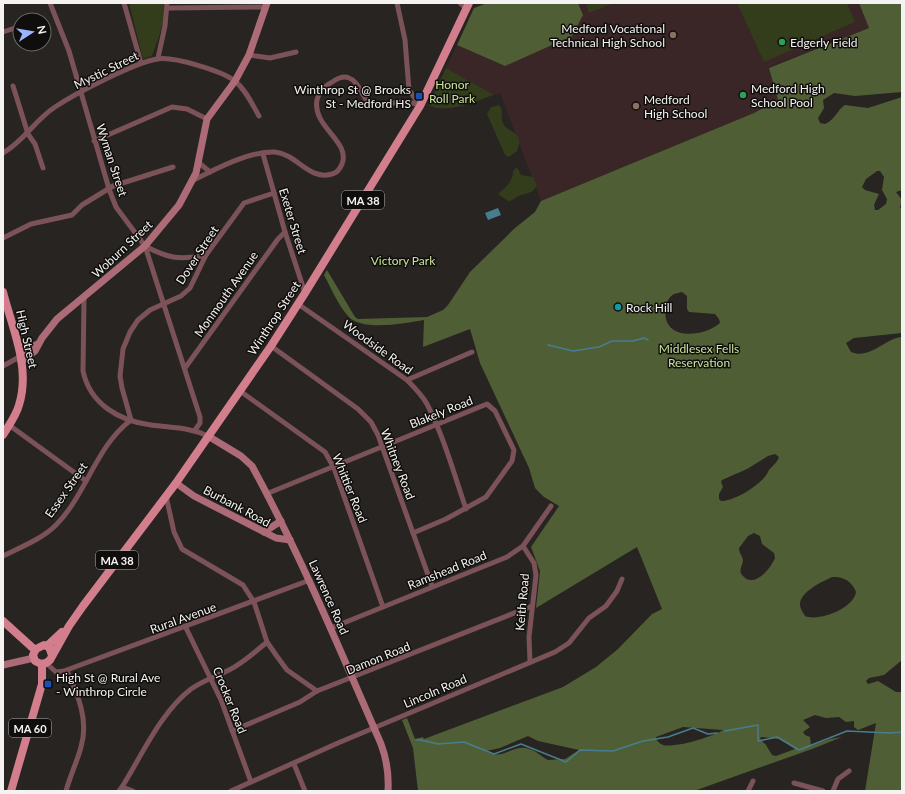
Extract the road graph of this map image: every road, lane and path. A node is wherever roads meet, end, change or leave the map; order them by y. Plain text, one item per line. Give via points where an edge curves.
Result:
1 (50, 3) edge
2 (124, 3) edge
3 (398, 3) edge
4 (266, 5) edge
5 (465, 5) edge
6 (167, 6) edge
7 (296, 52) dead end
8 (249, 55) junction
9 (158, 58) junction
10 (141, 63) junction
11 (235, 81) junction
12 (13, 86) dead end
13 (81, 93) junction
14 (420, 106) junction
15 (258, 116) dead end
16 (207, 119) junction
17 (28, 134) junction
18 (94, 141) junction
19 (3, 153) edge
20 (263, 154) junction
21 (198, 162) junction
22 (173, 167) dead end
23 (43, 168) dead end
24 (210, 172) junction
25 (191, 182) junction
26 (109, 189) junction
27 (274, 193) junction
28 (285, 232) junction
29 (3, 238) edge
30 (145, 246) junction
31 (206, 255) junction
32 (305, 293) junction
33 (3, 295) edge
34 (84, 298) junction
35 (163, 304) junction
36 (298, 304) junction
37 (271, 346) junction
38 (472, 352) dead end
39 (21, 357) junction
40 (3, 366) edge
41 (185, 368) junction
42 (407, 380) junction
43 (240, 391) junction
44 (131, 420) junction
45 (435, 424) junction
46 (9, 425) junction
47 (195, 430) junction
48 (3, 435) edge
49 (208, 436) junction
50 (383, 448) junction
51 (334, 468) junction
52 (86, 481) junction
53 (176, 483) junction
54 (266, 494) junction
55 (166, 495) junction
56 (551, 506) dead end
57 (466, 509) junction
58 (281, 521) junction
59 (264, 532) junction
60 (413, 533) junction
61 (290, 540) junction
62 (523, 546) junction
63 (3, 556) edge
64 (622, 579) dead end
65 (310, 580) junction
66 (432, 586) junction
67 (254, 602) junction
68 (532, 606) junction
69 (383, 608) junction
70 (3, 621) edge
71 (69, 626) junction
72 (186, 628) junction
73 (332, 628) junction
74 (266, 642) junction
75 (47, 646) junction
76 (34, 654) junction
77 (51, 655) junction
78 (530, 662) junction
79 (44, 664) junction
80 (3, 665) edge
81 (64, 671) junction
82 (211, 678) junction
83 (353, 678) junction
84 (318, 692) junction
85 (374, 728) junction
86 (232, 731) junction
87 (294, 764) junction
88 (849, 771) dead end
89 (753, 781) dead end
90 (250, 782) junction
91 (794, 783) dead end
92 (121, 789) edge
93 (11, 791) edge
94 (66, 791) edge
95 (133, 791) edge
96 (231, 791) edge
97 (305, 791) edge
98 (388, 791) edge
99 (748, 791) edge
100 (823, 791) edge
101 (833, 791) edge

1 - 13 street, Wyman Street via 69,50
2 - 10 street
3 - 14 street via 405,40 409,90
4 - 6 street
4 - 8 street, Woburn Street
5 - 14 main road, Winthrop Street / MA 38
6 - 9 street
7 - 8 street via 270,58
8 - 11 street, Woburn Street
9 - 10 street, Mystic Street
9 - 11 street, Mystic Street via 194,64
10 - 13 street, Mystic Street
11 - 15 street via 248,96
11 - 16 street, Woburn Street
12 - 17 street
13 - 17 street, Mystic Street via 55,107 39,120
13 - 18 street, Wyman Street
14 - 20 street via 406,102 373,104 367,101 357,84 349,78 340,78 327,85 318,96 316,107 318,116 341,147 344,159 334,174 318,175 306,170 296,160 275,152
14 - 32 main road, Winthrop Street / MA 38
16 - 18 street via 187,109 172,107
16 - 21 street, Woburn Street
17 - 19 street, Mystic Street
17 - 23 street via 35,144
18 - 26 street, Wyman Street
20 - 24 street via 244,158
20 - 27 street, Exeter Street
21 - 24 street
21 - 25 street, Woburn Street
22 - 26 street
24 - 25 street
25 - 30 street, Woburn Street via 179,205
26 - 29 street via 82,205 72,215 31,224
26 - 30 street, Wyman Street via 116,207
27 - 28 street, Exeter Street
27 - 31 street, Dover Street via 244,203
28 - 32 street, Exeter Street
28 - 41 street, Monmouth Avenue
30 - 31 street via 159,254 182,259
30 - 34 street, Woburn Street
30 - 35 street, Wyman Street
31 - 35 street, Dover Street via 190,288 181,296
32 - 36 main road, Winthrop Street / MA 38
33 - 39 main road, High Street
34 - 39 street, Woburn Street via 57,319 35,351
34 - 44 street via 82,360 85,380 96,399 116,414
35 - 41 street, Wyman Street
35 - 44 street, Dover Street via 138,320 123,349 120,376
36 - 37 main road, Winthrop Street / MA 38
36 - 42 street, Woodside Road
37 - 43 main road, Winthrop Street / MA 38
37 - 50 street, Whitney Road via 358,409 371,422
38 - 42 street
39 - 40 street
39 - 46 main road, High Street via 22,395
41 - 47 street, Wyman Street via 200,417 200,423
42 - 45 street, Woodside Road via 426,403
43 - 49 main road, Winthrop Street / MA 38
43 - 51 street, Whittier Road via 325,452
44 - 47 street via 149,425
44 - 52 street, Essex Street via 113,438
45 - 50 street, Blakely Road
45 - 57 street, Woodside Road
45 - 57 street, Blakely Road via 487,404 495,411 514,450 512,461 486,497
46 - 48 main road, High Street
46 - 52 street
47 - 49 street
49 - 53 main road, Winthrop Street / MA 38
49 - 54 street, Lawrence Road via 247,461
50 - 51 street, Blakely Road
50 - 60 street, Whitney Road
51 - 54 street, Blakely Road
51 - 69 street, Whittier Road
52 - 63 street, Essex Street via 56,525 43,535
53 - 55 main road, Winthrop Street / MA 38
53 - 59 street, Burbank Road via 194,496
54 - 58 street, Lawrence Road
55 - 67 street via 174,532 182,549 243,585
55 - 71 main road, Winthrop Street / MA 38
56 - 62 street, Ramshead Road
57 - 60 street
58 - 59 street
58 - 61 street, Lawrence Road
59 - 61 street, Burbank Road via 276,538
60 - 66 street, Whitney Road
61 - 65 street, Lawrence Road
62 - 66 street, Ramshead Road via 507,557
62 - 68 street, Keith Road via 534,563 536,575
64 - 78 street, Lincoln Road via 606,606 589,618 569,643
65 - 67 street, Rural Avenue
65 - 73 street, Lawrence Road
66 - 69 street, Ramshead Road
67 - 72 street, Rural Avenue
67 - 74 street
68 - 78 street, Keith Road
68 - 83 street, Damon Road
69 - 73 street, Ramshead Road
70 - 76 main road
71 - 75 main road, Winthrop Street / MA 38
71 - 77 main road, Winthrop Street
72 - 81 street, Rural Avenue
72 - 82 street, Crocker Road
73 - 83 street, Lawrence Road
74 - 82 street via 231,669
74 - 84 street via 287,670
75 - 76 main road, MA 38 via 40,646
75 - 77 main road
76 - 79 main road via 37,663
76 - 80 street, MA 38
77 - 79 main road
77 - 81 street via 54,665
78 - 85 street, Lincoln Road
79 - 81 street via 56,672
79 - 93 main road, MA 60 via 42,684
81 - 94 street via 80,702 84,725 81,746
82 - 86 street, Crocker Road
82 - 92 street via 192,688 177,702
83 - 84 street, Damon Road
83 - 85 street, Lawrence Road
84 - 86 street, Damon Road
85 - 87 street, Lincoln Road
85 - 98 street, Lawrence Road via 387,760
86 - 90 street, Crocker Road
87 - 90 street, Lincoln Road
87 - 97 street
88 - 101 street via 838,779
89 - 99 street
90 - 96 street, Lincoln Road
91 - 100 street
92 - 95 street

